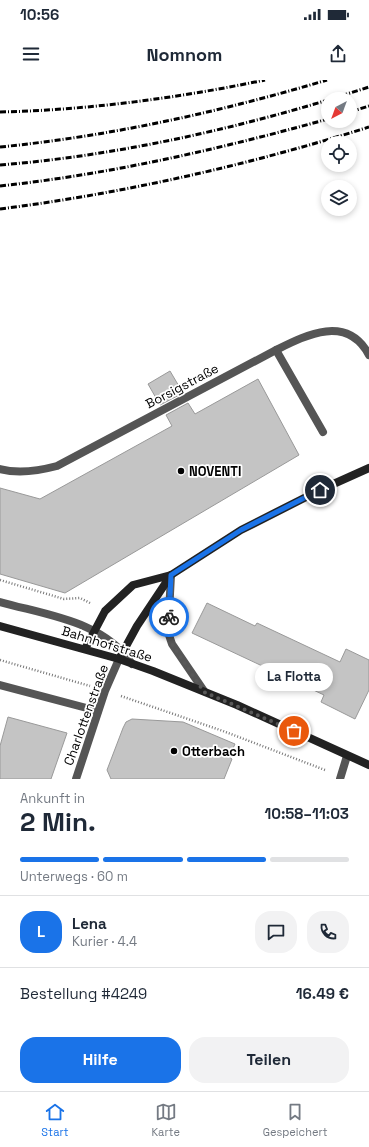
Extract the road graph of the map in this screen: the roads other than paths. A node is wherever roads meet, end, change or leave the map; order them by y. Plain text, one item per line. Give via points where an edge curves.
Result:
1 (276, 350) junction
2 (369, 355) edge
3 (323, 432) dead end
4 (369, 468) edge
5 (0, 469) edge
6 (171, 575) junction
7 (0, 602) edge
8 (0, 626) edge
9 (94, 629) junction
10 (85, 649) junction
11 (123, 650) junction
12 (119, 659) junction
13 (132, 664) junction
14 (0, 685) edge
15 (204, 692) junction
16 (98, 711) junction
17 (347, 756) junction
18 (369, 764) edge
19 (340, 778) edge
20 (76, 779) edge

1 - 2 street, Borsigstraße via 310,334 323,331 353,337
1 - 3 street
1 - 5 street, Borsigstraße via 57,466 22,472
4 - 6 street via 241,530
6 - 9 street via 133,585 105,611
6 - 11 street
6 - 15 street, Bahnhofstraße via 168,632 179,657
7 - 9 street
8 - 10 street, Bahnhofstraße
9 - 10 street
9 - 11 street
10 - 12 street, Bahnhofstraße
11 - 12 street
11 - 13 street
12 - 13 street, Bahnhofstraße
12 - 16 street, Charlottenstraße
13 - 15 street, Bahnhofstraße
14 - 16 street
15 - 17 street, Bahnhofstraße
16 - 20 street, Charlottenstraße
17 - 18 street, Bahnhofstraße
17 - 19 street

